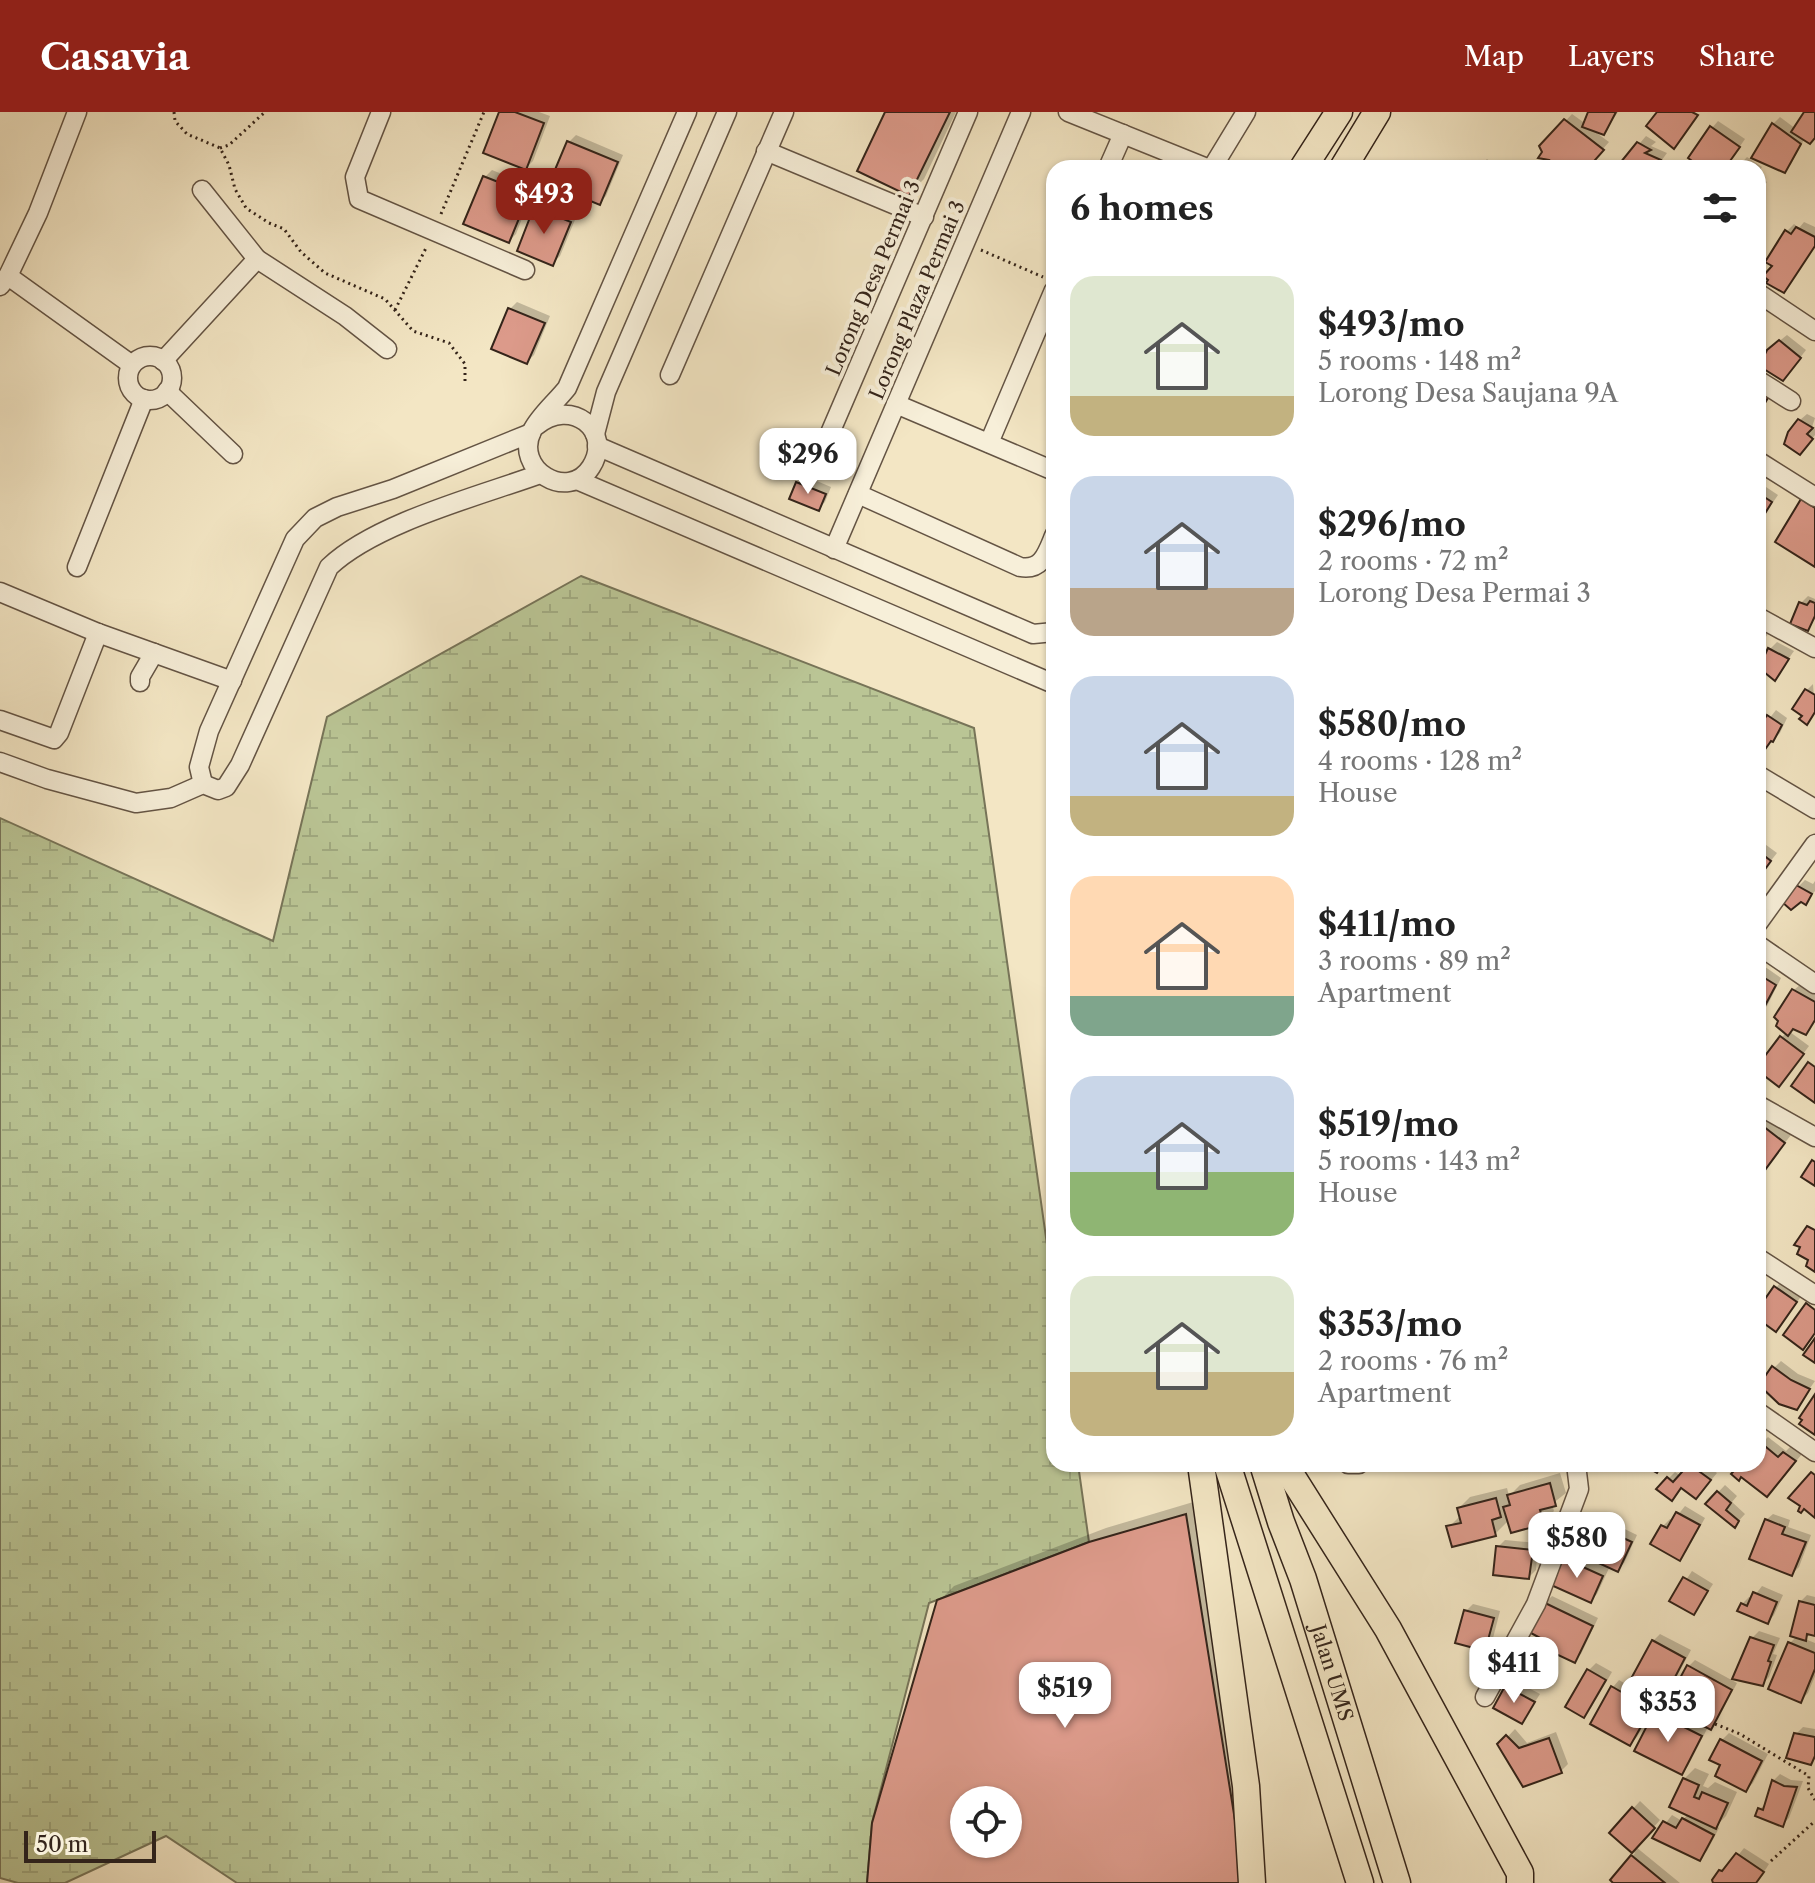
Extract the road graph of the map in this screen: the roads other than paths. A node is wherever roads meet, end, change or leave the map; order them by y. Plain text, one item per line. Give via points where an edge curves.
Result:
1 (77, 112) edge
2 (381, 112) edge
3 (687, 112) edge
4 (727, 112) edge
5 (784, 112) edge
6 (968, 112) edge
7 (1021, 112) edge
8 (1068, 112) edge
9 (1246, 112) edge
10 (1339, 112) edge
11 (1377, 112) edge
12 (1123, 134) junction
13 (766, 151) junction
14 (1112, 160) edge
15 (1190, 160) edge
16 (1215, 160) edge
17 (1308, 160) edge
18 (1355, 160) edge
19 (202, 190) dead end
20 (924, 217) junction
21 (257, 259) junction
22 (525, 270) dead end
23 (4, 281) edge
24 (1766, 298) edge
25 (1046, 309) edge
26 (1815, 331) edge
27 (387, 349) dead end
28 (163, 361) junction
29 (132, 365) junction
30 (670, 375) dead end
31 (1766, 385) edge
32 (167, 391) junction
33 (144, 399) junction
34 (1791, 401) dead end
35 (896, 404) junction
36 (533, 429) junction
37 (596, 440) junction
38 (989, 443) junction
39 (233, 454) dead end
40 (818, 461) dead end
41 (1766, 466) edge
42 (1046, 468) edge
43 (540, 474) junction
44 (577, 480) junction
45 (858, 494) junction
46 (1815, 497) edge
47 (834, 549) junction
48 (1046, 556) edge
49 (77, 567) dead end
50 (0, 592) edge
51 (1766, 621) edge
52 (98, 633) junction
53 (1046, 633) edge
54 (1815, 648) edge
55 (154, 653) junction
56 (232, 681) junction
57 (1046, 681) edge
58 (140, 682) dead end
59 (0, 720) edge
60 (0, 762) edge
61 (1766, 780) edge
62 (203, 784) junction
63 (1815, 809) edge
64 (1815, 844) edge
65 (1766, 911) edge
66 (1766, 950) edge
67 (1815, 984) edge
68 (1766, 1109) edge
69 (1815, 1137) edge
70 (1766, 1263) edge
71 (1815, 1295) edge
72 (1766, 1418) edge
73 (1815, 1452) edge
74 (1202, 1472) edge
75 (1230, 1472) edge
76 (1265, 1472) edge
77 (1289, 1472) edge
78 (1577, 1472) edge
79 (1485, 1697) dead end
80 (1252, 1883) edge
81 (1360, 1883) edge
82 (1397, 1883) edge
83 (1520, 1883) edge

1 - 23 street via 38,213
2 - 22 street via 355,177 359,199
3 - 36 street via 567,388
4 - 37 street via 606,392
5 - 13 street
6 - 20 street, Lorong Desa Permai 3
7 - 35 street, Lorong Plaza Permai 3
8 - 12 street
9 - 16 street
10 - 17 highway
11 - 18 highway
12 - 14 street
12 - 15 street
13 - 20 street
13 - 30 street
19 - 21 street
20 - 40 street, Lorong Desa Permai 3
21 - 27 street
21 - 28 street
23 - 29 street
24 - 26 street
25 - 38 street
28 - 29 street via 150,356
28 - 32 street via 171,372
29 - 33 street via 129,385
31 - 34 street
32 - 33 street
32 - 39 street
33 - 49 street
35 - 38 street
35 - 45 street, Lorong Plaza Permai 3
36 - 37 street via 567,413 579,417
36 - 43 street via 528,455
36 - 56 street via 315,518 295,539
37 - 44 street via 592,466
37 - 47 street
38 - 42 street
41 - 46 street
43 - 44 street via 557,482
43 - 62 street via 381,533 343,554 322,581 232,779 218,790
44 - 57 street
45 - 47 street, Lorong Plaza Permai 3
45 - 48 street via 1020,567 1038,565
47 - 53 street via 1033,634
50 - 52 street
51 - 54 street
52 - 55 street
52 - 59 street via 54,739
55 - 56 street
55 - 58 street
56 - 62 street via 200,755
60 - 62 street via 136,803 171,798
61 - 63 street
64 - 65 street
66 - 67 street
68 - 69 street
70 - 71 street
72 - 73 street
74 - 80 highway via 1246,1786
75 - 81 highway, Jalan UMS
76 - 82 highway, Jalan UMS
77 - 83 highway via 1388,1629 1520,1873
78 - 79 street via 1579,1489 1536,1604

